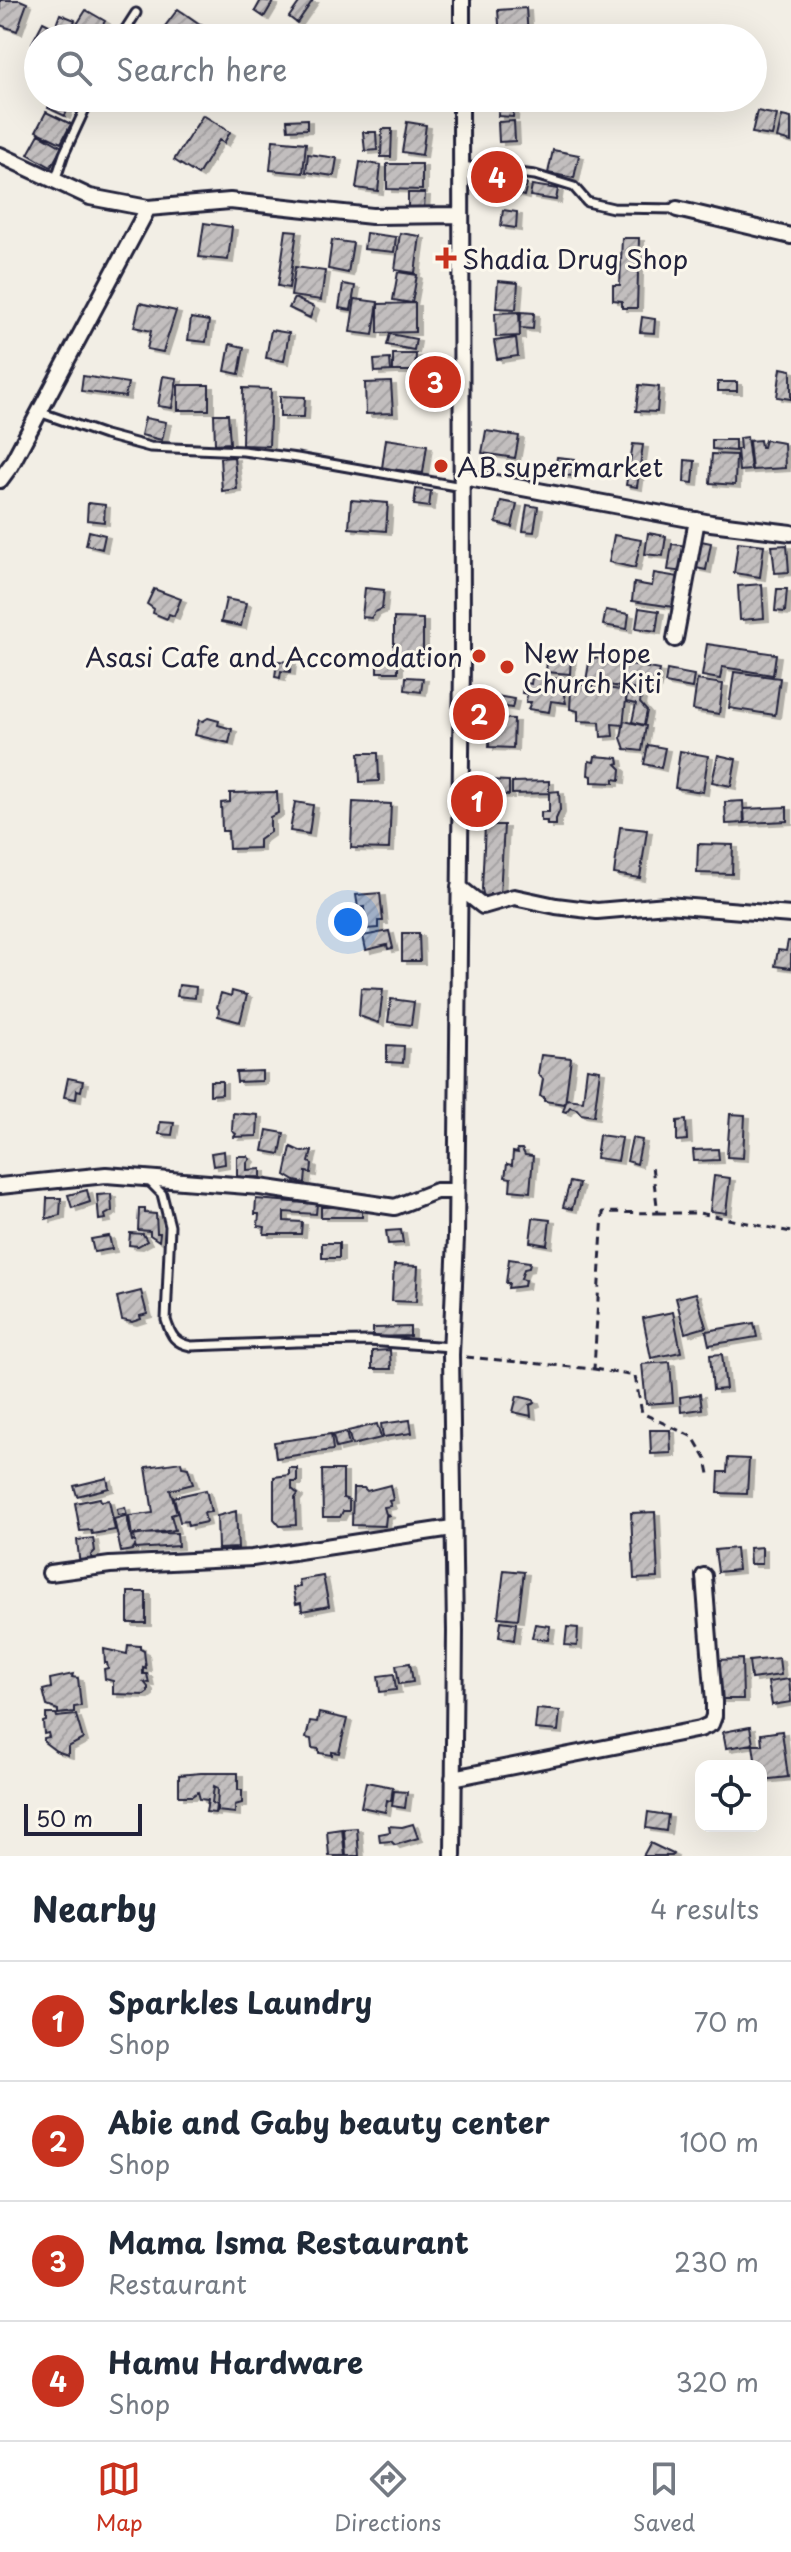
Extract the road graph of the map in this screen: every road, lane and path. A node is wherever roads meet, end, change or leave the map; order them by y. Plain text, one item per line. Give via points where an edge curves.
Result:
1 (462, 0) edge
2 (136, 13) dead end
3 (129, 24) edge
4 (462, 24) edge
5 (84, 112) edge
6 (461, 112) edge
7 (0, 155) edge
8 (460, 166) junction
9 (55, 181) junction
10 (148, 208) junction
11 (677, 209) joint
12 (460, 215) junction
13 (791, 236) edge
14 (39, 412) junction
15 (0, 480) edge
16 (462, 482) junction
17 (697, 520) junction
18 (791, 533) edge
19 (675, 639) dead end
20 (459, 887) junction
21 (791, 915) edge
22 (652, 1166) dead end
23 (147, 1178) junction
24 (0, 1186) edge
25 (456, 1191) junction
26 (658, 1213) junction
27 (791, 1232) edge
28 (451, 1351) junction
29 (594, 1369) junction
30 (710, 1479) dead end
31 (452, 1528) junction
32 (50, 1573) dead end
33 (704, 1576) dead end
34 (453, 1778) junction
35 (453, 1856) edge

1 - 4 street
2 - 3 lane
5 - 9 lane
6 - 8 street
7 - 9 street
8 - 11 lane via 535,175 574,187 587,202 613,208
8 - 12 street
9 - 10 street via 90,197
10 - 12 street via 230,201 372,216
10 - 14 street
11 - 13 street
12 - 16 street
14 - 15 street
14 - 16 lane via 150,447 243,451
16 - 17 street
16 - 20 street
17 - 18 street
17 - 19 street
20 - 21 street via 483,906 514,897 597,911 650,904
20 - 25 street
22 - 26 path
23 - 24 street via 106,1175
23 - 25 street via 260,1187 395,1207 436,1191
23 - 28 lane via 162,1194 170,1226 166,1320 179,1343 368,1341
25 - 28 street
26 - 27 path via 699,1213
26 - 29 path via 603,1212
28 - 29 path
28 - 31 street
29 - 30 path via 635,1376 642,1413 693,1437
31 - 32 street via 252,1558
31 - 34 street
33 - 34 street via 714,1702 711,1724
34 - 35 street

